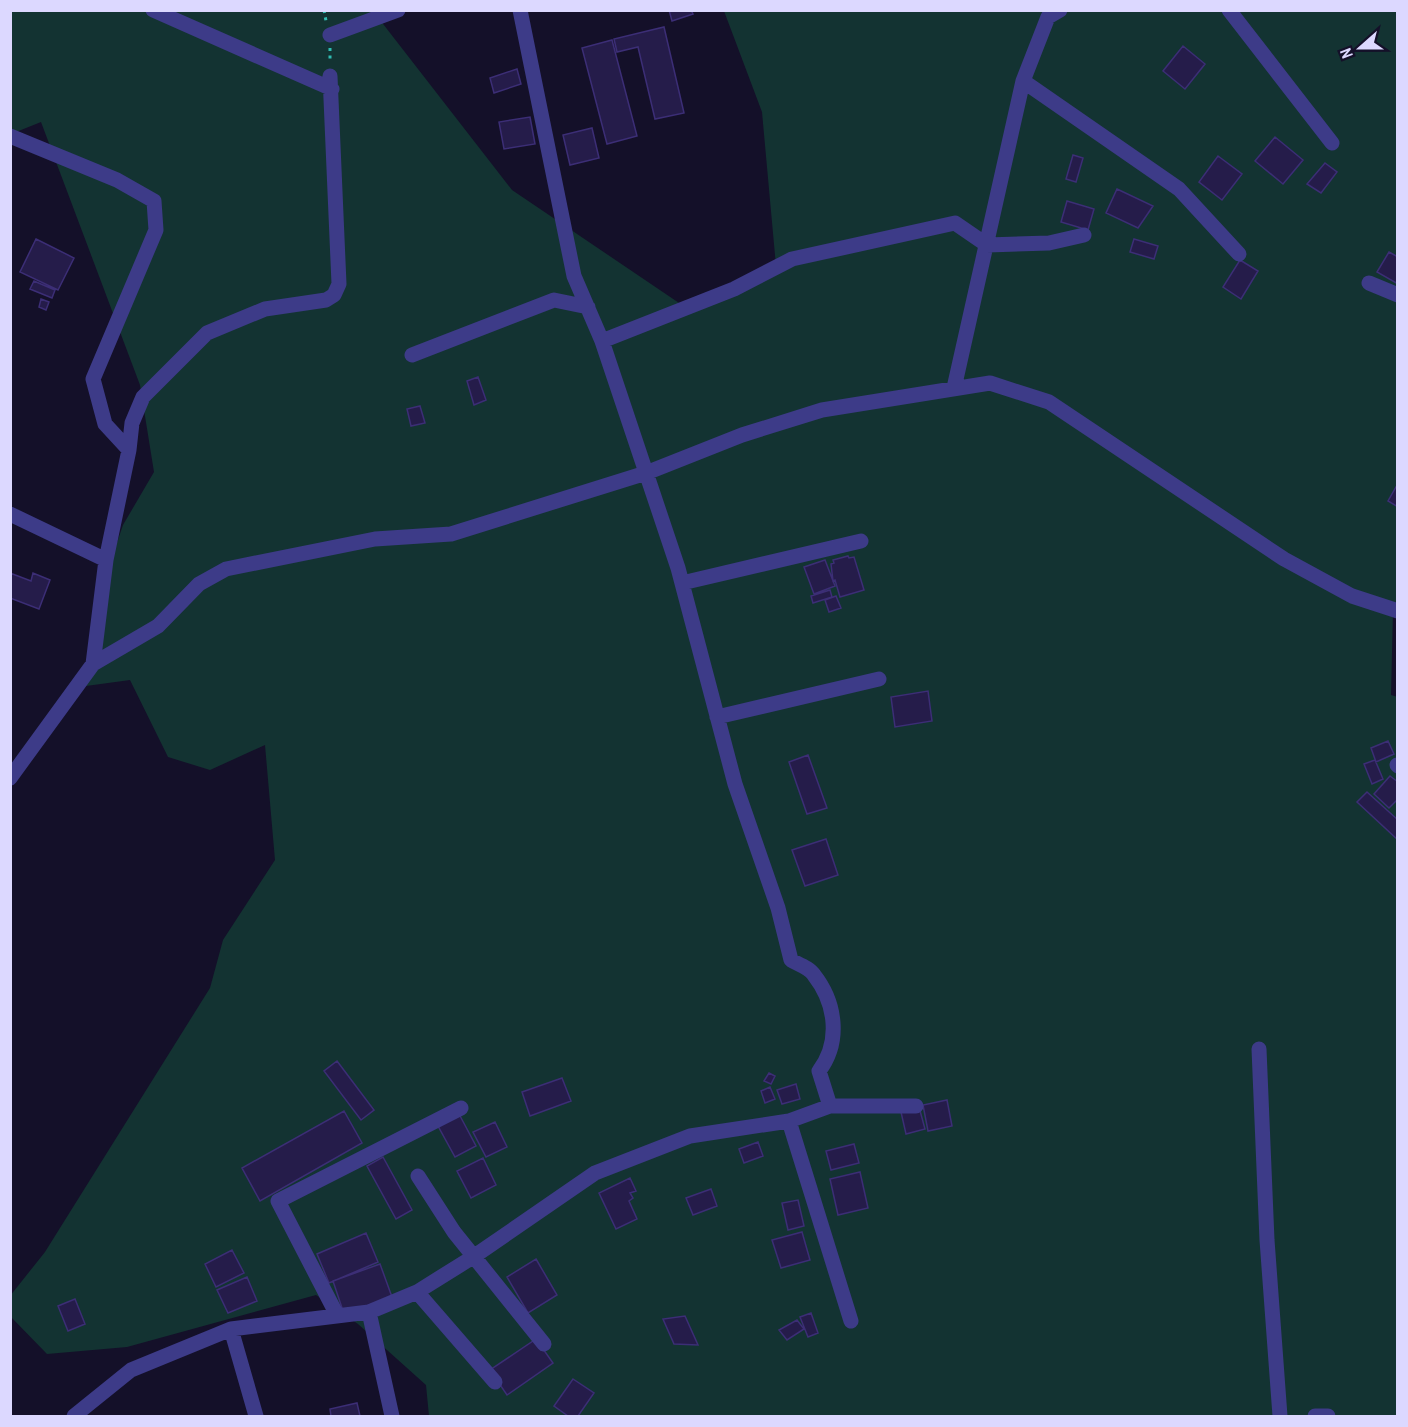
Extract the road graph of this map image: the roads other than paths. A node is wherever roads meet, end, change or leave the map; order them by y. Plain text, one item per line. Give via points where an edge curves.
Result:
1 (153, 10) edge
2 (398, 10) edge
3 (520, 10) edge
4 (1060, 10) edge
5 (1229, 10) edge
6 (330, 35) dead end
7 (1023, 81) junction
8 (10, 136) edge
9 (1332, 143) dead end
10 (1084, 236) dead end
11 (987, 244) junction
12 (1239, 254) dead end
13 (1369, 283) dead end
14 (1398, 295) edge
15 (588, 308) junction
16 (602, 340) junction
17 (412, 355) dead end
18 (954, 388) junction
19 (129, 450) junction
20 (646, 473) junction
21 (10, 514) edge
22 (861, 541) dead end
23 (106, 560) junction
24 (682, 582) junction
25 (1398, 611) edge
26 (93, 664) junction
27 (879, 679) dead end
28 (717, 717) junction
29 (10, 778) edge
30 (1259, 1049) dead end
31 (830, 1106) junction
32 (916, 1106) dead end
33 (461, 1108) dead end
34 (789, 1121) junction
35 (418, 1176) dead end
36 (473, 1257) junction
37 (417, 1292) junction
38 (369, 1312) junction
39 (336, 1315) junction
40 (851, 1321) dead end
41 (231, 1329) junction
42 (544, 1344) dead end
43 (495, 1382) dead end
44 (74, 1416) edge
45 (256, 1416) edge
46 (392, 1416) edge
47 (1280, 1416) edge
48 (1315, 1416) edge
49 (1328, 1416) edge

1 - 19 street via 331,82 339,284 334,295 326,300 265,309 207,333 142,397 132,423
2 - 6 street
3 - 15 street via 574,276
4 - 7 street via 1048,17
5 - 9 street
7 - 11 street
7 - 12 street via 1179,189
8 - 19 street via 117,180 154,201 156,230 93,379 105,424
10 - 11 street via 1049,243
11 - 16 street via 955,223 792,259 734,290
11 - 18 street
13 - 14 street
15 - 16 street
15 - 17 street via 554,300
16 - 20 street
18 - 20 street via 822,410 742,435
18 - 25 street via 990,383 1049,402 1284,559 1352,596
19 - 23 street
20 - 24 street
20 - 26 street via 451,534 375,539 226,568 200,584 158,626
21 - 23 street
22 - 24 street
23 - 26 street
24 - 28 street
26 - 29 street
27 - 28 street
28 - 31 street via 791,960 814,973 831,1011 833,1047 819,1071
30 - 47 street
31 - 32 street
31 - 34 street
33 - 39 street via 278,1200
34 - 36 street via 690,1136 595,1173
34 - 40 street
35 - 36 street
36 - 37 street
36 - 42 street
37 - 38 street
37 - 43 street
38 - 39 street
38 - 46 street
39 - 41 street
41 - 44 street via 131,1370
41 - 45 street
48 - 49 street

